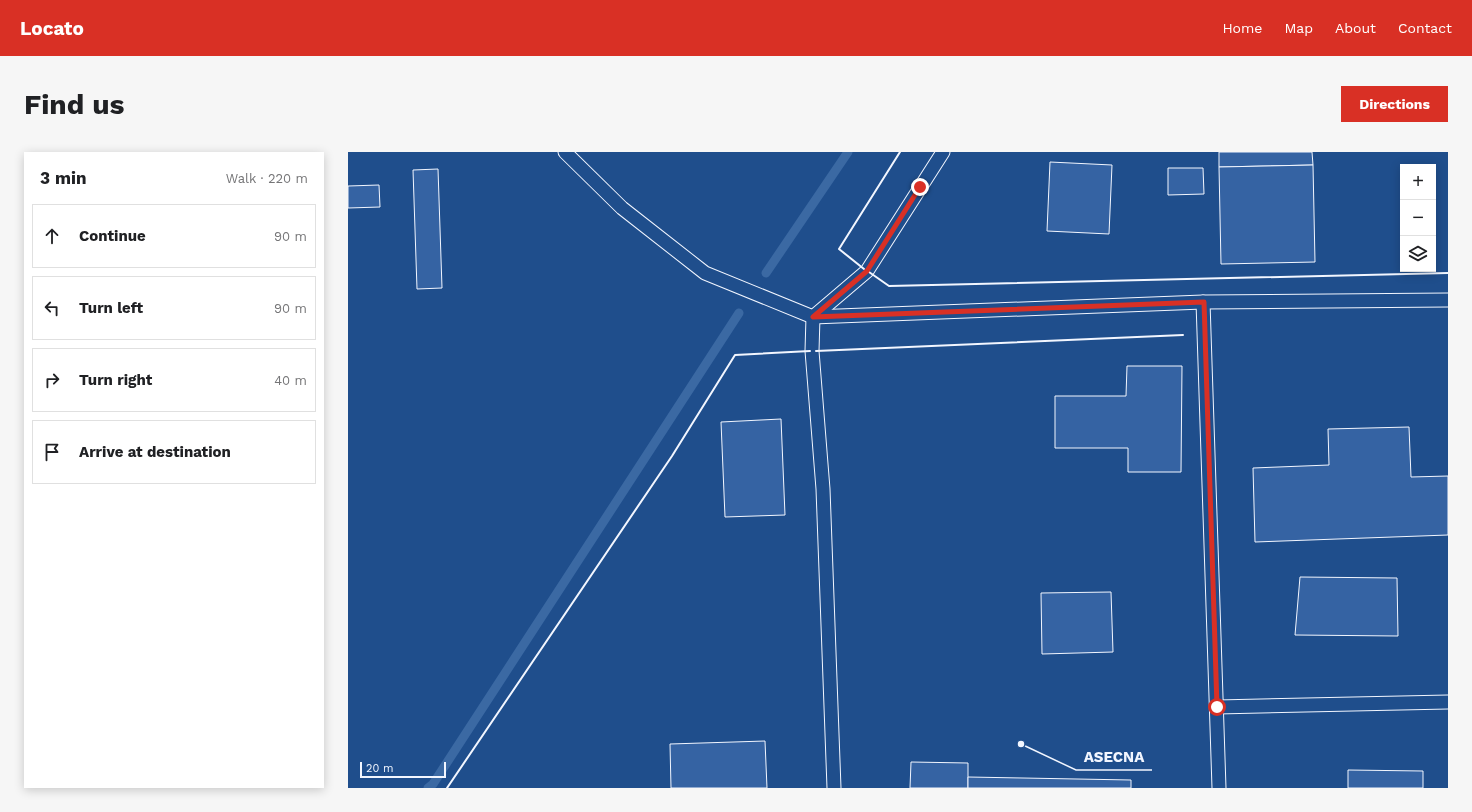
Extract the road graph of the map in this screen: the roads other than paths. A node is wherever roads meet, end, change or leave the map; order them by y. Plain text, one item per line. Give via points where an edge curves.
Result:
1 (565, 152) edge
2 (943, 152) edge
3 (1448, 300) edge
4 (1204, 302) junction
5 (813, 317) junction
6 (1448, 702) edge
7 (1217, 707) junction
8 (834, 788) edge
9 (1219, 788) edge

1 - 5 lane via 622,208 705,273
2 - 5 lane via 867,271
3 - 4 lane
4 - 5 lane
4 - 7 lane
5 - 8 lane via 812,351 824,489
6 - 7 lane
7 - 9 lane

